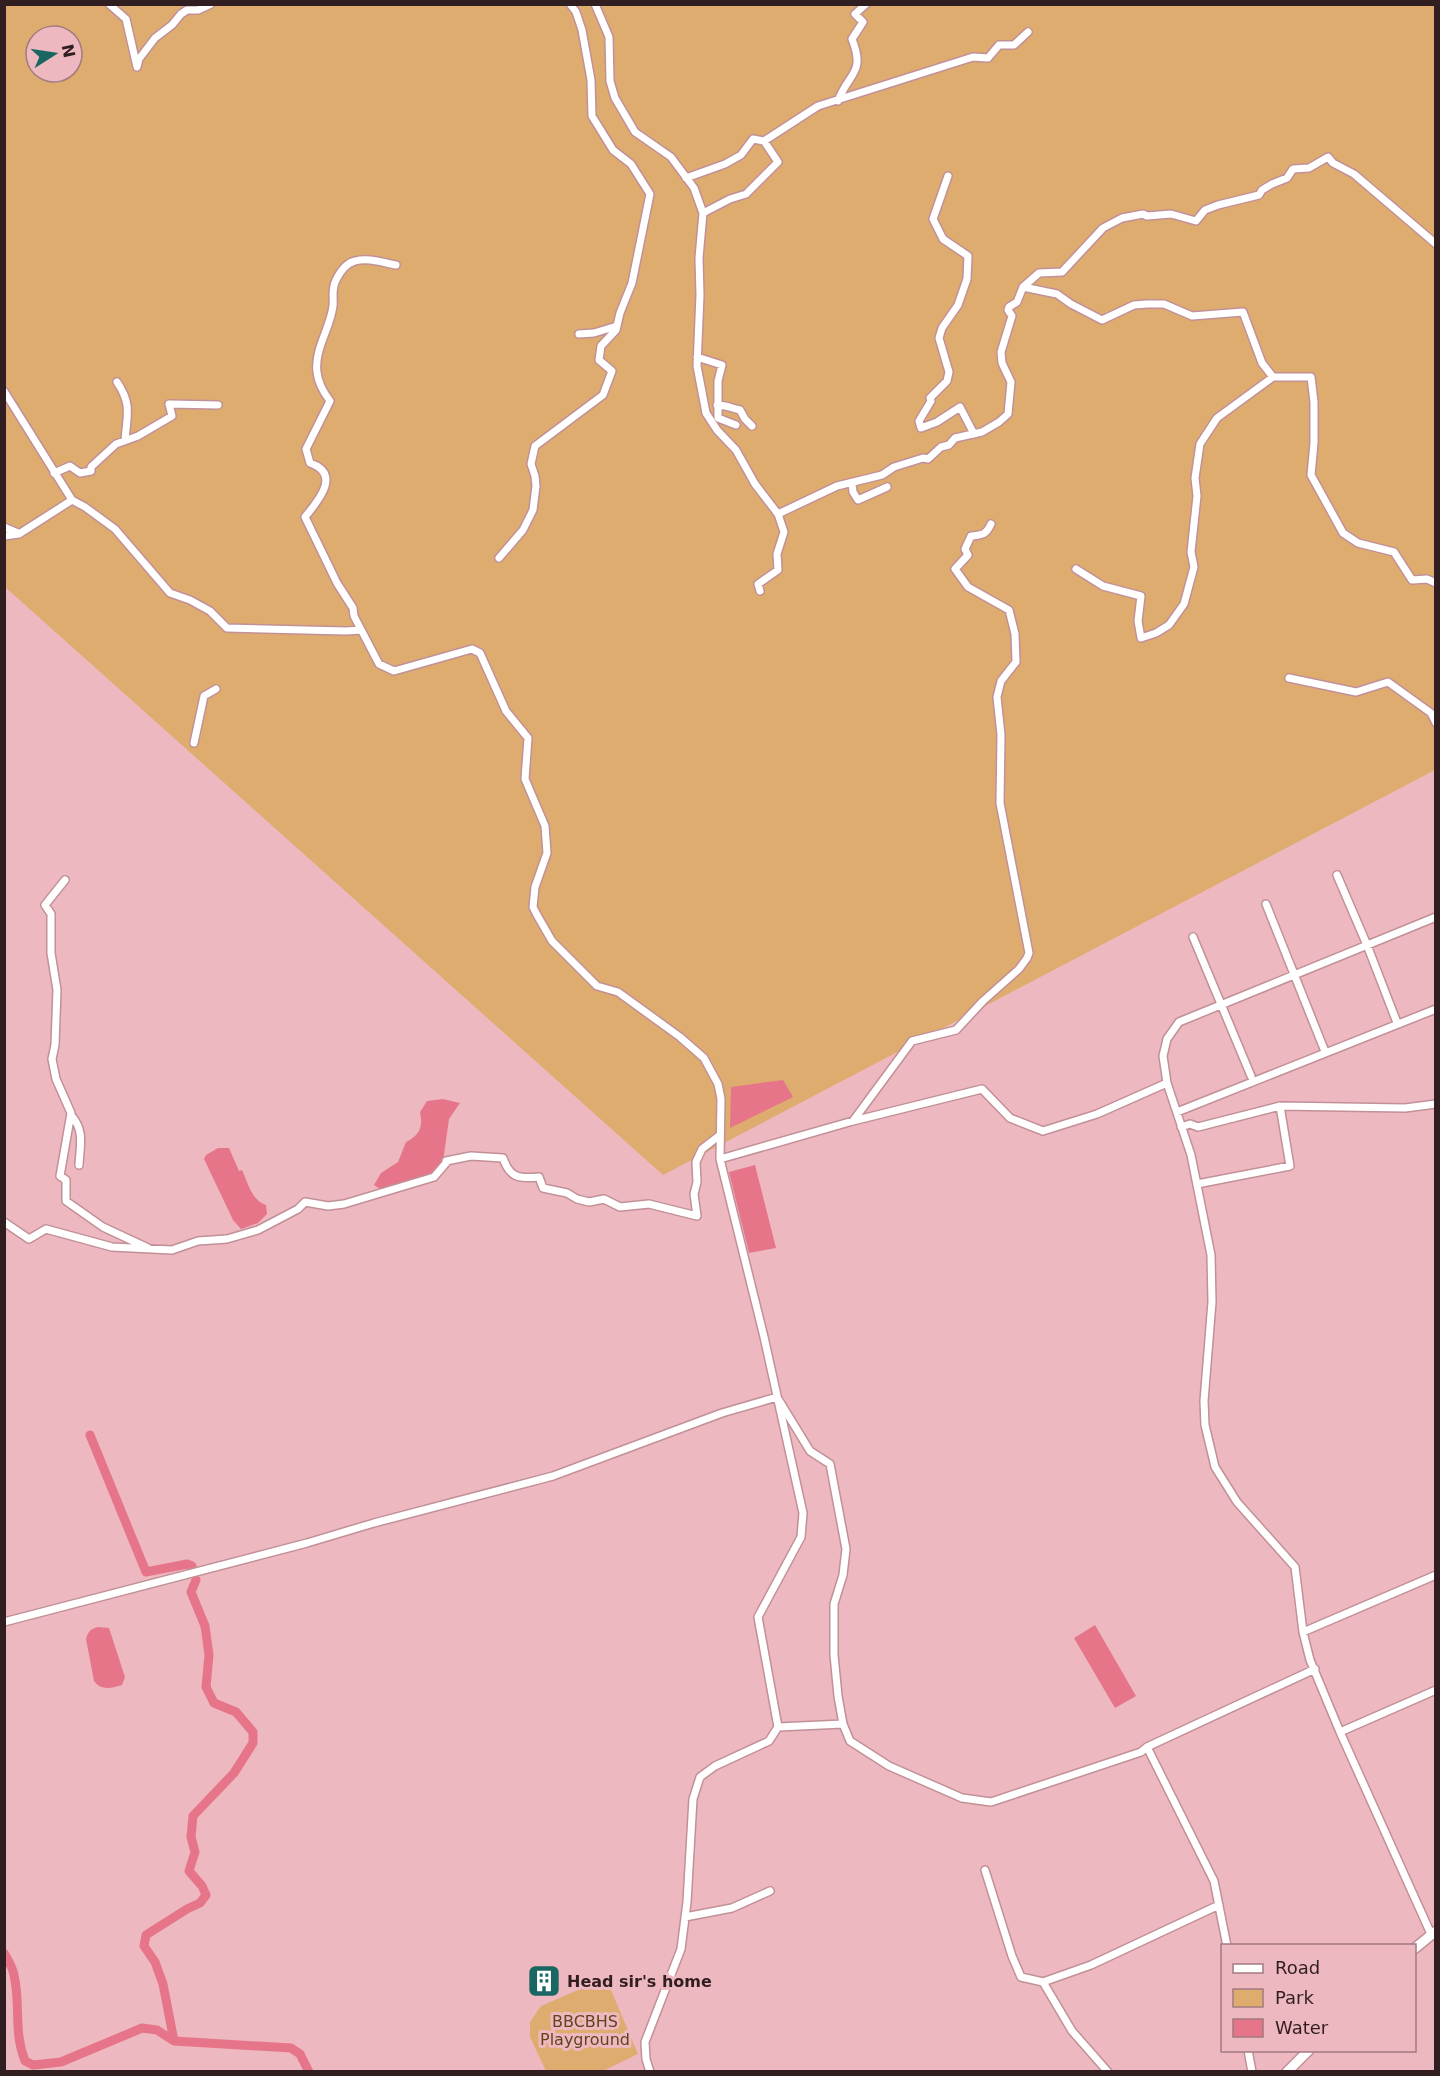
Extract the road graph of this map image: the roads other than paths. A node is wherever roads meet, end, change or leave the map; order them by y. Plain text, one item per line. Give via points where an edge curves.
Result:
1 (109, 4) edge
2 (211, 4) edge
3 (570, 4) edge
4 (595, 4) edge
5 (866, 4) edge
6 (1028, 32) dead end
7 (838, 101) junction
8 (764, 141) junction
9 (948, 176) dead end
10 (686, 178) junction
11 (704, 213) junction
12 (1436, 244) edge
13 (396, 265) dead end
14 (1023, 287) junction
15 (617, 326) junction
16 (579, 334) dead end
17 (697, 357) junction
18 (1273, 377) junction
19 (117, 382) dead end
20 (4, 391) edge
21 (218, 405) dead end
22 (717, 405) junction
23 (736, 425) dead end
24 (752, 426) dead end
25 (974, 434) junction
26 (125, 440) junction
27 (54, 473) junction
28 (852, 483) junction
29 (887, 487) dead end
30 (72, 500) junction
31 (778, 513) junction
32 (991, 524) dead end
33 (4, 526) edge
34 (19, 534) junction
35 (4, 536) edge
36 (499, 558) dead end
37 (1076, 569) dead end
38 (1436, 583) edge
39 (760, 591) dead end
40 (361, 630) junction
41 (1289, 678) dead end
42 (216, 689) dead end
43 (1436, 723) edge
44 (194, 743) dead end
45 (1337, 875) dead end
46 (65, 880) dead end
47 (1266, 904) dead end
48 (1436, 917) edge
49 (1192, 937) dead end
50 (1367, 945) junction
51 (1295, 975) junction
52 (1221, 1005) junction
53 (1436, 1009) edge
54 (1396, 1020) dead end
55 (1324, 1049) dead end
56 (1251, 1076) dead end
57 (1167, 1083) junction
58 (1436, 1104) edge
59 (1280, 1106) junction
60 (1177, 1112) junction
61 (71, 1114) junction
62 (853, 1121) junction
63 (1181, 1127) junction
64 (720, 1136) junction
65 (720, 1159) junction
66 (79, 1165) dead end
67 (1197, 1184) junction
68 (4, 1222) edge
69 (153, 1250) junction
70 (777, 1397) junction
71 (1436, 1575) edge
72 (4, 1622) edge
73 (1303, 1632) junction
74 (1315, 1669) junction
75 (1436, 1690) edge
76 (843, 1724) junction
77 (778, 1727) junction
78 (1340, 1732) junction
79 (1147, 1747) junction
80 (985, 1870) dead end
81 (770, 1891) dead end
82 (1219, 1905) junction
83 (685, 1917) junction
84 (1433, 1932) edge
85 (1227, 1944) edge
86 (1416, 1947) edge
87 (1043, 1982) junction
88 (1248, 2052) edge
89 (1307, 2052) edge
90 (650, 2072) edge
91 (1108, 2072) edge
92 (1252, 2072) edge
93 (1287, 2072) edge

1 - 2 street via 126,19 136,67 155,38 181,14
3 - 15 street via 582,30 591,80 592,116 613,150 631,164 650,194 632,283
4 - 10 street via 609,37 610,81 615,98 635,132 671,157
5 - 7 street via 855,14 863,22 852,39 858,67
6 - 7 street via 1014,45 999,45 988,58 973,57
7 - 8 street via 818,106
8 - 10 street via 753,139 741,154 725,164
8 - 11 street via 778,162 746,194
9 - 25 street via 933,219 943,239 968,256 967,279 958,306 939,338 949,372 947,381 930,398 919,420 921,428 960,407
10 - 11 street
11 - 17 street
12 - 14 street via 1328,156 1309,168 1293,169 1287,178 1259,195 1205,210 1196,221 1171,214 1122,218 1103,228 1062,272 1039,273
13 - 40 street via 354,261 343,268 335,281 331,319 318,347 316,371 330,401 306,449 310,463 325,472 327,480 323,493 305,517
14 - 18 street via 1057,294 1102,320 1134,305 1147,304 1164,304 1192,316 1244,312 1262,363
14 - 25 street via 1017,302 1009,307 1012,316 1001,352 1011,382 1008,414
15 - 16 street
15 - 36 street via 601,346 598,360 612,371 603,395 535,446 531,464 536,486 533,510 523,530
17 - 22 street via 722,365
17 - 31 street via 706,413
18 - 37 street via 1217,418 1200,444 1191,552 1194,567 1185,604 1169,625 1141,638 1141,596 1103,586
18 - 38 street via 1311,377 1311,475 1343,533 1358,543 1394,552 1412,580
19 - 26 street via 126,395
20 - 27 street
21 - 26 street via 169,404 172,416
22 - 23 street via 718,418
22 - 24 street via 740,410
25 - 28 street via 955,438 928,459
26 - 27 street via 103,455 90,467 91,471 80,473 70,466
27 - 30 street
28 - 29 street via 858,500
28 - 31 street
30 - 34 street
30 - 40 street via 114,529 170,593 210,611 227,628
31 - 39 street via 784,532 777,554 778,570 758,584
32 - 62 street via 987,533 971,536 965,549 968,555 955,569 968,587 1009,610 1015,634 1016,662 1001,681 997,697 1000,803 1028,958 956,1030 912,1041
33 - 34 street
34 - 35 street
40 - 64 street via 379,664 394,671 472,649 480,653 506,711 528,738 525,779 545,826 547,853 535,887 533,907 552,941 597,986 618,992 704,1058 720,1091
41 - 43 street via 1356,692 1388,682 1431,713
42 - 44 street via 204,696
45 - 50 street
46 - 61 street via 45,906 51,914 51,953 57,990 52,1059
47 - 51 street
48 - 50 street
49 - 52 street
50 - 51 street
50 - 54 street
51 - 52 street
51 - 55 street
52 - 56 street
52 - 57 street via 1179,1022 1167,1039 1163,1056
53 - 60 street
57 - 60 street
57 - 62 street via 1097,1114 1043,1131 1010,1118 982,1089
58 - 59 street via 1405,1108
59 - 63 street via 1198,1127
59 - 67 street via 1290,1166
60 - 63 street
61 - 66 street via 81,1133
61 - 69 street via 60,1176 66,1180 66,1201 103,1227
62 - 65 street
63 - 67 street
64 - 65 street
64 - 69 street via 702,1149 696,1162 697,1216 649,1204 620,1207 604,1199 577,1199 543,1188 539,1177 513,1175 503,1158 471,1156 446,1161 434,1177 344,1204 305,1202 258,1230 228,1239
65 - 70 street
67 - 73 street via 1211,1255 1212,1302 1204,1401 1207,1441 1215,1467 1237,1502 1295,1567
68 - 69 street via 29,1239 46,1229 112,1247
70 - 72 street via 722,1413 553,1476
70 - 76 street via 810,1451 830,1464 846,1549 834,1604 834,1655
70 - 77 street via 803,1513 801,1537 758,1617
71 - 73 street
73 - 74 street
74 - 78 street
74 - 79 street
75 - 78 street
76 - 77 street
76 - 79 street via 850,1741 889,1766 962,1798 991,1802 1142,1752
77 - 83 street via 769,1741 700,1777 693,1799
78 - 84 street
79 - 82 street via 1214,1881
80 - 87 street via 1021,1977
81 - 83 street via 732,1908
82 - 85 street
82 - 87 street via 1091,1965
83 - 90 street via 681,1949 645,2042
84 - 86 street
87 - 91 street via 1072,2031
88 - 92 street
89 - 93 street

